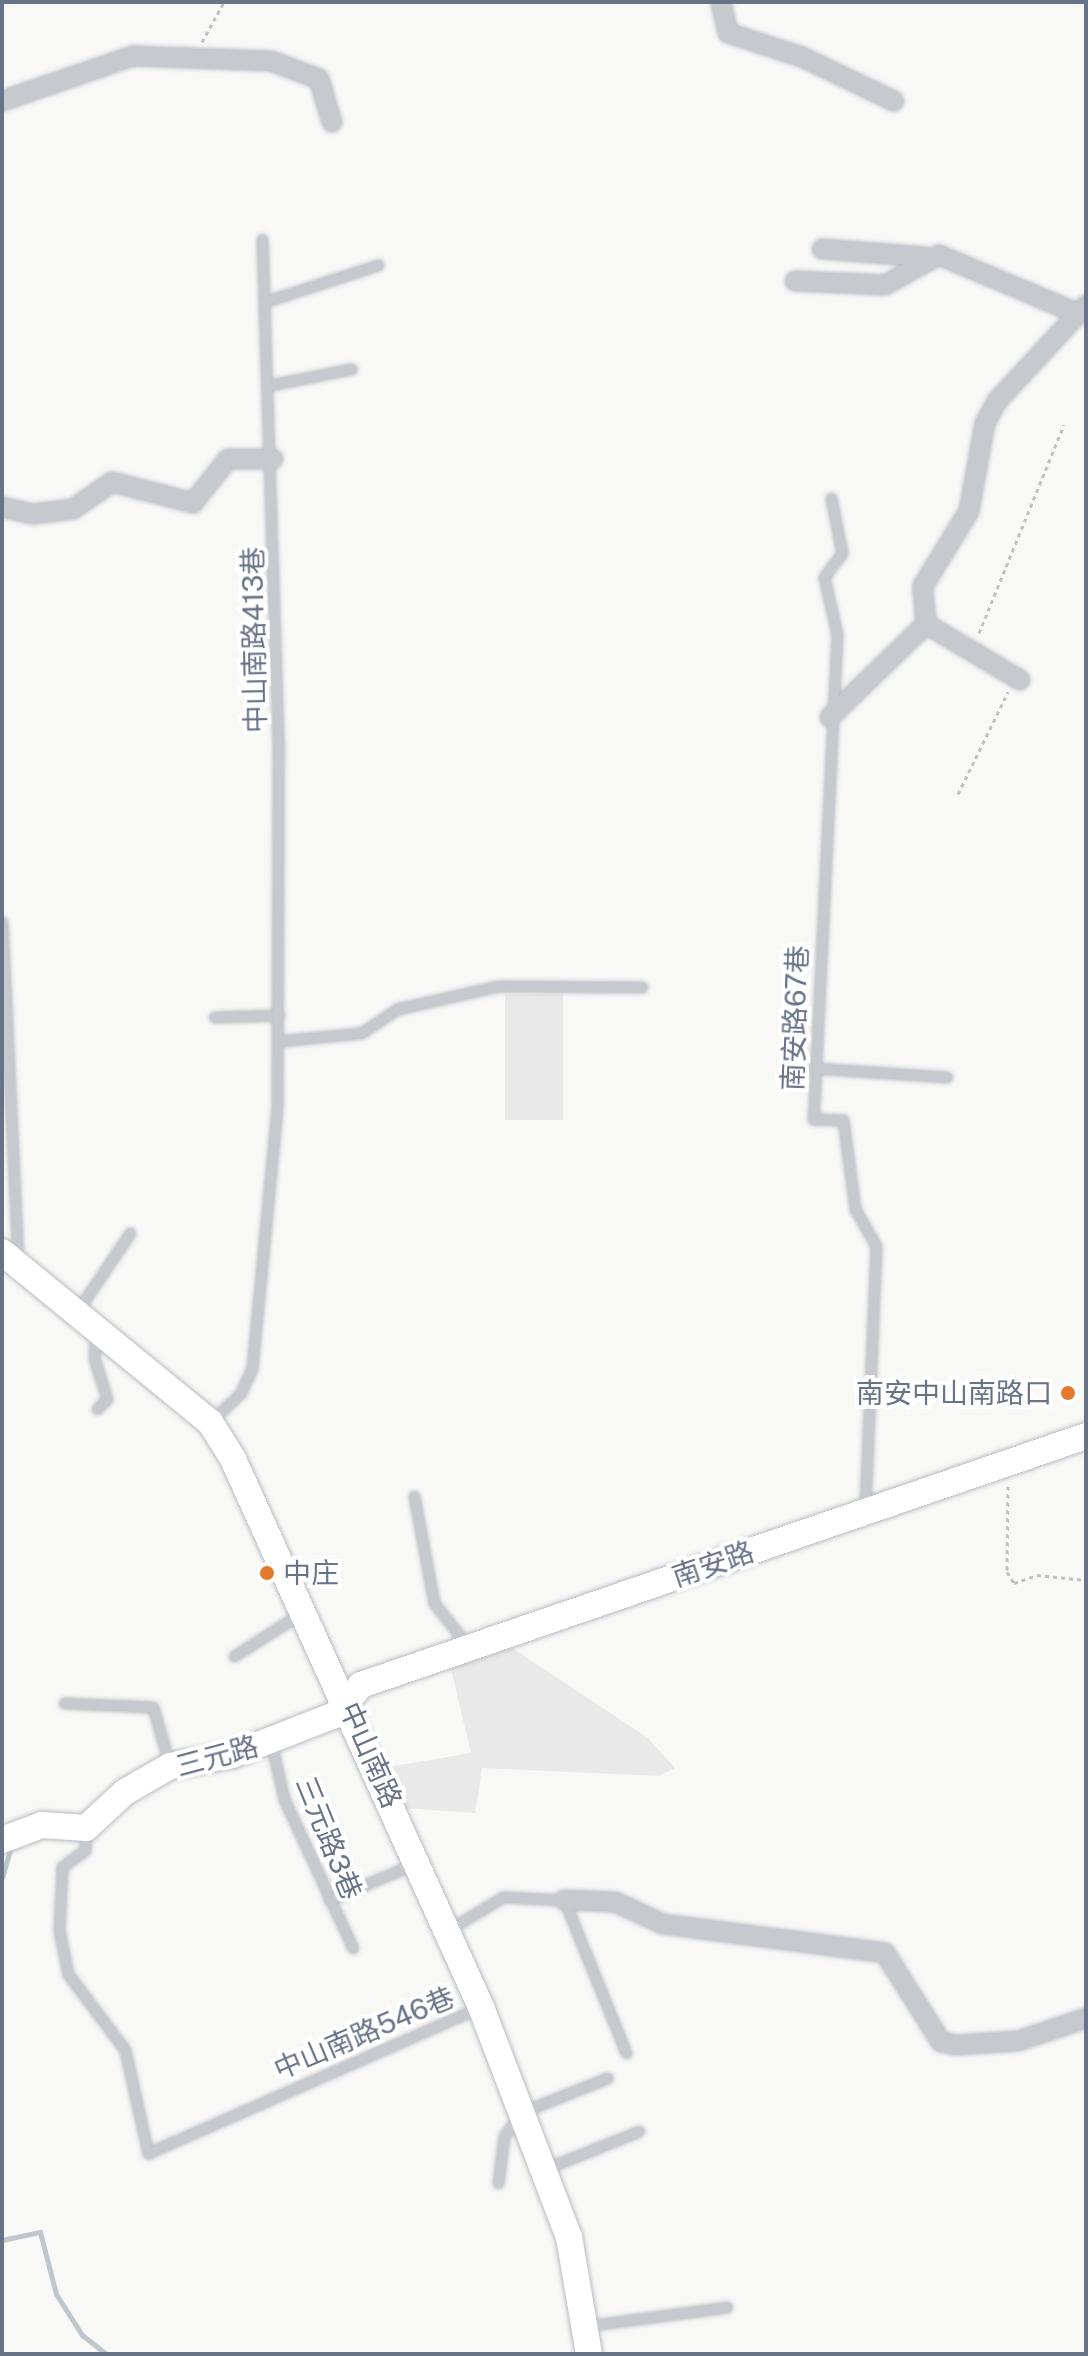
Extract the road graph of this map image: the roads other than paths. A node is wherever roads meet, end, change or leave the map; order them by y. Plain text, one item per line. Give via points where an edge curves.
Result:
1 (721, 2) edge
2 (2, 101) edge
3 (894, 101) dead end
4 (332, 122) dead end
5 (262, 239) dead end
6 (822, 249) dead end
7 (926, 257) junction
8 (378, 265) dead end
9 (795, 281) dead end
10 (267, 301) junction
11 (1082, 310) edge
12 (351, 369) dead end
13 (270, 385) junction
14 (273, 459) junction
15 (831, 498) dead end
16 (2, 507) edge
17 (926, 624) junction
18 (1015, 684) road end
19 (830, 717) junction
20 (2, 922) edge
21 (642, 987) dead end
22 (279, 1015) junction
23 (214, 1017) dead end
24 (278, 1041) junction
25 (813, 1068) junction
26 (947, 1077) dead end
27 (130, 1233) dead end
28 (10, 1259) edge
29 (87, 1316) junction
30 (97, 1409) dead end
31 (210, 1422) junction
32 (1086, 1436) edge
33 (414, 1496) dead end
34 (864, 1514) junction
35 (306, 1610) junction
36 (468, 1646) junction
37 (234, 1656) dead end
38 (64, 1703) dead end
39 (349, 1703) junction
40 (271, 1742) junction
41 (170, 1766) junction
42 (86, 1828) junction
43 (2, 1840) edge
44 (418, 1862) junction
45 (329, 1900) junction
46 (564, 1900) junction
47 (450, 1929) junction
48 (353, 1948) dead end
49 (481, 2007) junction
50 (1086, 2018) edge
51 (626, 2053) dead end
52 (607, 2078) dead end
53 (522, 2112) junction
54 (639, 2131) dead end
55 (544, 2169) junction
56 (498, 2183) dead end
57 (727, 2307) dead end
58 (585, 2326) junction
59 (589, 2354) edge

1 - 3 street via 728,33 802,57
2 - 4 street via 133,56 271,61 319,79
5 - 10 lane, 中山南路413巷
6 - 7 street
7 - 9 street via 885,285
7 - 11 street via 939,255
8 - 10 lane
10 - 13 lane, 中山南路413巷
11 - 17 street via 985,423 969,511 923,586
12 - 13 lane
13 - 14 lane, 中山南路413巷
14 - 16 street via 228,459 193,503 112,482 73,509 33,514
14 - 22 lane, 中山南路413巷
15 - 19 lane, 南安路67巷 via 842,553 824,577 837,634
17 - 18 street
17 - 19 street
19 - 25 lane, 南安路67巷
20 - 28 lane
21 - 24 lane via 498,986 397,1009 361,1033
22 - 23 lane
22 - 24 lane, 中山南路413巷
24 - 31 lane, 中山南路413巷 via 260,1329 240,1394
25 - 26 lane
25 - 34 lane, 南安路67巷 via 813,1119 843,1120 855,1209 876,1246
27 - 29 lane
28 - 29 street, 中山南路
29 - 30 lane via 107,1399
29 - 31 street, 中山南路
31 - 35 street, 中山南路
32 - 34 street, 南安路
33 - 36 lane via 434,1603
34 - 36 street, 南安路
35 - 37 lane
35 - 39 street, 中山南路
36 - 39 street, 南安路 via 361,1685
38 - 41 lane via 153,1707
39 - 40 street, 三元路
39 - 44 street, 中山南路
40 - 41 street, 三元路
40 - 45 lane, 三元路3巷 via 284,1799
41 - 42 street, 三元路 via 125,1792
42 - 43 street via 42,1825
42 - 49 lane, 中山南路546巷 via 85,1850 62,1867 59,1930 68,1974 125,2050 148,2153
44 - 45 lane
44 - 47 street, 中山南路
45 - 48 lane, 三元路3巷
46 - 47 lane via 503,1897
46 - 50 street via 615,1902 663,1924 885,1953 941,2042 1018,2041
46 - 51 lane
47 - 49 street, 中山南路
49 - 53 street, 中山南路
52 - 53 lane
53 - 55 street, 中山南路
53 - 56 lane via 504,2136
54 - 55 lane
55 - 58 street, 中山南路 via 569,2237
57 - 58 lane
58 - 59 street, 中山南路

